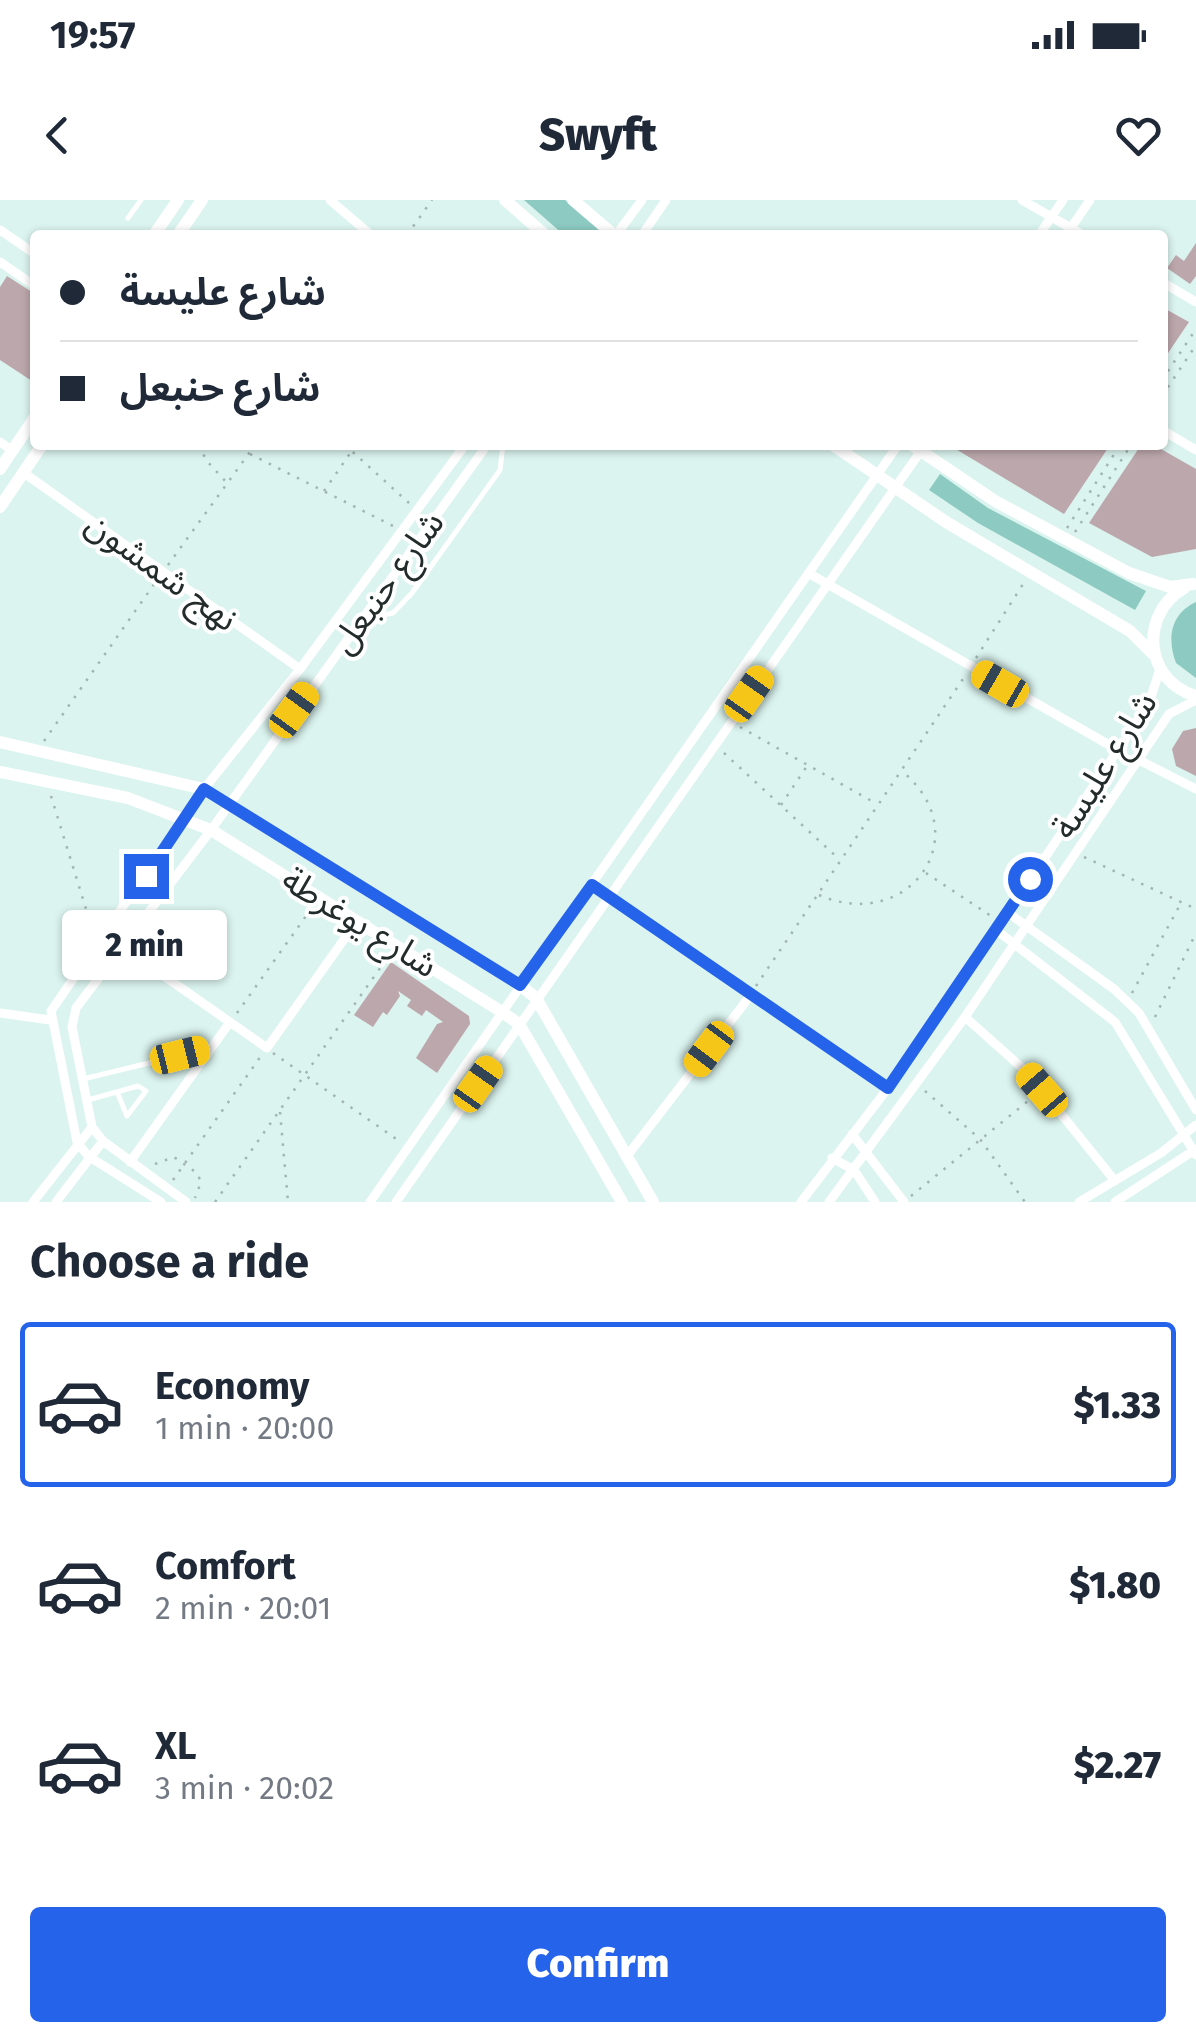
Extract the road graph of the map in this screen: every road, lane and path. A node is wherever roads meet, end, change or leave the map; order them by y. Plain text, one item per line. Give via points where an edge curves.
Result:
1 (141, 200) edge
2 (178, 200) edge
3 (202, 200) edge
4 (330, 200) edge
5 (432, 200) edge
6 (505, 200) edge
7 (573, 200) edge
8 (642, 200) edge
9 (666, 200) edge
10 (1022, 200) edge
11 (1063, 200) edge
12 (1090, 200) edge
13 (128, 218) dead end
14 (1051, 218) junction
15 (0, 230) edge
16 (157, 230) edge
17 (181, 230) edge
18 (364, 230) edge
19 (410, 230) edge
20 (538, 230) edge
21 (609, 230) edge
22 (619, 230) edge
23 (645, 230) edge
24 (1043, 230) edge
25 (1067, 230) edge
26 (1069, 230) edge
27 (30, 251) edge
28 (1, 266) edge
29 (30, 283) edge
30 (1168, 286) edge
31 (1196, 302) edge
32 (1196, 329) edge
33 (1196, 345) edge
34 (1168, 371) edge
35 (1168, 387) edge
36 (30, 425) edge
37 (1168, 434) edge
38 (0, 442) edge
39 (39, 450) edge
40 (201, 450) edge
41 (251, 450) edge
42 (461, 450) edge
43 (483, 450) edge
44 (502, 450) edge
45 (840, 450) edge
46 (895, 450) edge
47 (918, 450) edge
48 (925, 450) edge
49 (1117, 450) edge
50 (1127, 450) edge
51 (1196, 450) edge
52 (13, 451) junction
53 (352, 451) joint
54 (249, 453) junction
55 (0, 469) edge
56 (24, 472) junction
57 (878, 476) junction
58 (227, 483) junction
59 (893, 487) junction
60 (324, 491) junction
61 (0, 507) edge
62 (418, 510) junction
63 (403, 532) junction
64 (1065, 539) junction
65 (162, 572) junction
66 (810, 574) junction
67 (1030, 574) junction
68 (825, 584) junction
69 (1195, 584) edge
70 (360, 619) junction
71 (1157, 662) junction
72 (971, 667) junction
73 (300, 669) junction
74 (1196, 698) edge
75 (730, 722) junction
76 (0, 742) edge
77 (714, 744) junction
78 (39, 748) junction
79 (1118, 750) junction
80 (1137, 759) junction
81 (808, 765) junction
82 (901, 770) junction
83 (0, 772) edge
84 (46, 780) junction
85 (204, 789) junction
86 (1196, 789) edge
87 (229, 801) junction
88 (878, 805) junction
89 (780, 806) junction
90 (186, 818) junction
91 (211, 830) junction
92 (1074, 852) junction
93 (840, 860) junction
94 (924, 872) junction
95 (592, 885) junction
96 (817, 895) junction
97 (320, 896) junction
98 (606, 896) junction
99 (1182, 902) junction
100 (1196, 909) edge
101 (1007, 912) junction
102 (357, 921) junction
103 (92, 925) dead end
104 (997, 926) junction
105 (1026, 929) junction
106 (1196, 934) edge
107 (397, 944) junction
108 (1015, 944) junction
109 (124, 948) junction
110 (520, 985) junction
111 (750, 996) junction
112 (536, 998) junction
113 (1128, 1001) junction
114 (502, 1012) junction
115 (0, 1013) edge
116 (965, 1017) junction
117 (50, 1020) junction
118 (230, 1022) junction
119 (518, 1024) junction
120 (1149, 1030) junction
121 (213, 1047) junction
122 (267, 1048) junction
123 (305, 1075) junction
124 (83, 1079) junction
125 (916, 1084) junction
126 (888, 1088) junction
127 (1042, 1090) junction
128 (117, 1092) junction
129 (87, 1100) junction
130 (280, 1110) junction
131 (1196, 1110) edge
132 (1196, 1126) edge
133 (92, 1127) junction
134 (852, 1134) junction
135 (1185, 1136) junction
136 (980, 1139) junction
137 (103, 1141) junction
138 (77, 1142) junction
139 (408, 1147) junction
140 (1195, 1151) edge
141 (869, 1152) junction
142 (88, 1156) junction
143 (627, 1156) junction
144 (832, 1158) junction
145 (130, 1162) junction
146 (184, 1164) junction
147 (854, 1170) junction
148 (147, 1173) junction
149 (1114, 1181) junction
150 (167, 1188) junction
151 (33, 1202) edge
152 (56, 1202) edge
153 (161, 1202) edge
154 (189, 1202) edge
155 (215, 1202) edge
156 (288, 1202) edge
157 (370, 1202) edge
158 (396, 1202) edge
159 (622, 1202) edge
160 (653, 1202) edge
161 (801, 1202) edge
162 (829, 1202) edge
163 (874, 1202) edge
164 (904, 1202) edge
165 (1024, 1202) edge
166 (1078, 1202) edge
167 (1115, 1202) edge

1 - 13 lane
2 - 16 street
3 - 17 street
4 - 18 street
5 - 19 path
6 - 20 street
7 - 21 street
8 - 22 street
9 - 23 street
10 - 14 street
11 - 14 street
12 - 26 street
14 - 24 street
14 - 25 street
15 - 27 street
28 - 29 street
30 - 31 street
32 - 34 path
33 - 35 path
36 - 52 street
37 - 51 street
38 - 52 street
39 - 56 street
40 - 58 path
41 - 54 path
42 - 62 street, شارع حنبعل
43 - 70 street, شارع حنبعل
44 - 70 lane via 500,470 412,592 393,614
45 - 57 street
46 - 57 street
47 - 59 street
48 - 64 street
49 - 64 path
50 - 64 path
52 - 55 street
53 - 60 path
53 - 62 path
54 - 58 path
54 - 60 path
56 - 61 street
56 - 65 street, نهج شمشون
57 - 59 street
57 - 66 street
58 - 65 path
59 - 67 street
59 - 68 street
60 - 63 path
62 - 63 street, شارع حنبعل
63 - 73 street, شارع حنبعل
64 - 69 street via 1148,582 1170,588
65 - 73 street, نهج شمشون
65 - 78 path
66 - 68 street
66 - 95 street
67 - 71 street via 1130,631
67 - 72 path
68 - 72 street
68 - 75 street
69 - 71 street via 1159,612
70 - 87 street, شارع حنبعل
71 - 74 street via 1171,683
71 - 79 street, شارع عليسة via 1149,704
72 - 79 street
72 - 82 path
73 - 85 street, شارع حنبعل
74 - 80 street, شارع عليسة via 1169,714
75 - 77 street
75 - 81 path
76 - 78 street, شارع يوغرطة
77 - 89 path
77 - 98 street
78 - 85 street, شارع يوغرطة
79 - 101 street, شارع عليسة
80 - 86 street
80 - 92 street, شارع عليسة
81 - 88 path
81 - 89 path
82 - 88 path
82 - 94 path via 933,816
83 - 84 street, شارع يوغرطة
84 - 90 street, شارع يوغرطة
84 - 103 path
85 - 87 street, شارع يوغرطة
85 - 90 street, شارع حنبعل
87 - 91 street, شارع حنبعل
87 - 110 street, شارع يوغرطة
88 - 93 path
89 - 93 path
90 - 91 street, شارع يوغرطة
90 - 117 street, شارع حنبعل
91 - 97 street, شارع يوغرطة
91 - 109 street, شارع حنبعل
92 - 99 path
92 - 105 street, شارع عليسة
93 - 96 path
94 - 96 path via 898,897 876,906 843,906
94 - 104 path
95 - 98 street
95 - 110 street
96 - 111 path
97 - 102 street, شارع يوغرطة
97 - 118 path
98 - 111 street
98 - 112 street
99 - 100 path
99 - 113 path
101 - 104 street, شارع عليسة
101 - 105 street
102 - 107 street, شارع يوغرطة
102 - 122 street
104 - 108 street
104 - 126 street, شارع عليسة
105 - 108 street, شارع عليسة
105 - 113 street
106 - 120 path
107 - 114 street, شارع يوغرطة
107 - 123 path
108 - 116 street, شارع عليسة
108 - 135 street via 1115,1022
109 - 118 street
109 - 124 street, شارع حنبعل via 73,1018
110 - 112 street, شارع يوغرطة
110 - 114 street
111 - 126 street
111 - 143 street
112 - 119 street
112 - 143 street, شارع يوغرطة
113 - 120 street
114 - 119 street, شارع يوغرطة
114 - 139 street
115 - 117 street
116 - 125 street, شارع عليسة
116 - 127 street
117 - 138 street
118 - 121 street
118 - 122 street
119 - 158 street
119 - 159 street, شارع يوغرطة
120 - 131 street
121 - 124 lane
121 - 145 street
122 - 123 path
122 - 146 path
123 - 130 path
123 - 139 path
124 - 129 street, شارع حنبعل
125 - 136 path
125 - 141 street, شارع عليسة
126 - 134 street, شارع عليسة
127 - 136 path
127 - 149 street
128 - 128 lane via 138,1086 146,1092 126,1116
128 - 129 lane
129 - 133 street, شارع حنبعل
130 - 155 path
130 - 156 path
132 - 135 street
133 - 137 street, شارع حنبعل
133 - 138 street
134 - 141 street
134 - 144 street, شارع عليسة
135 - 140 street
135 - 149 street
136 - 164 path
136 - 165 path
137 - 142 street
137 - 145 street, شارع حنبعل
138 - 142 street
138 - 151 street
139 - 157 street
140 - 167 street
141 - 147 street, شارع عليسة
141 - 164 street
142 - 152 street
142 - 153 street
143 - 160 street, شارع يوغرطة
144 - 147 street
144 - 161 street, شارع عليسة
145 - 148 street, شارع حنبعل
146 - 148 path via 164,1157
146 - 150 path
146 - 154 path via 201,1182
147 - 162 street, شارع عليسة
147 - 163 street
148 - 150 street, شارع حنبعل
149 - 166 street
150 - 154 street, شارع حنبعل

